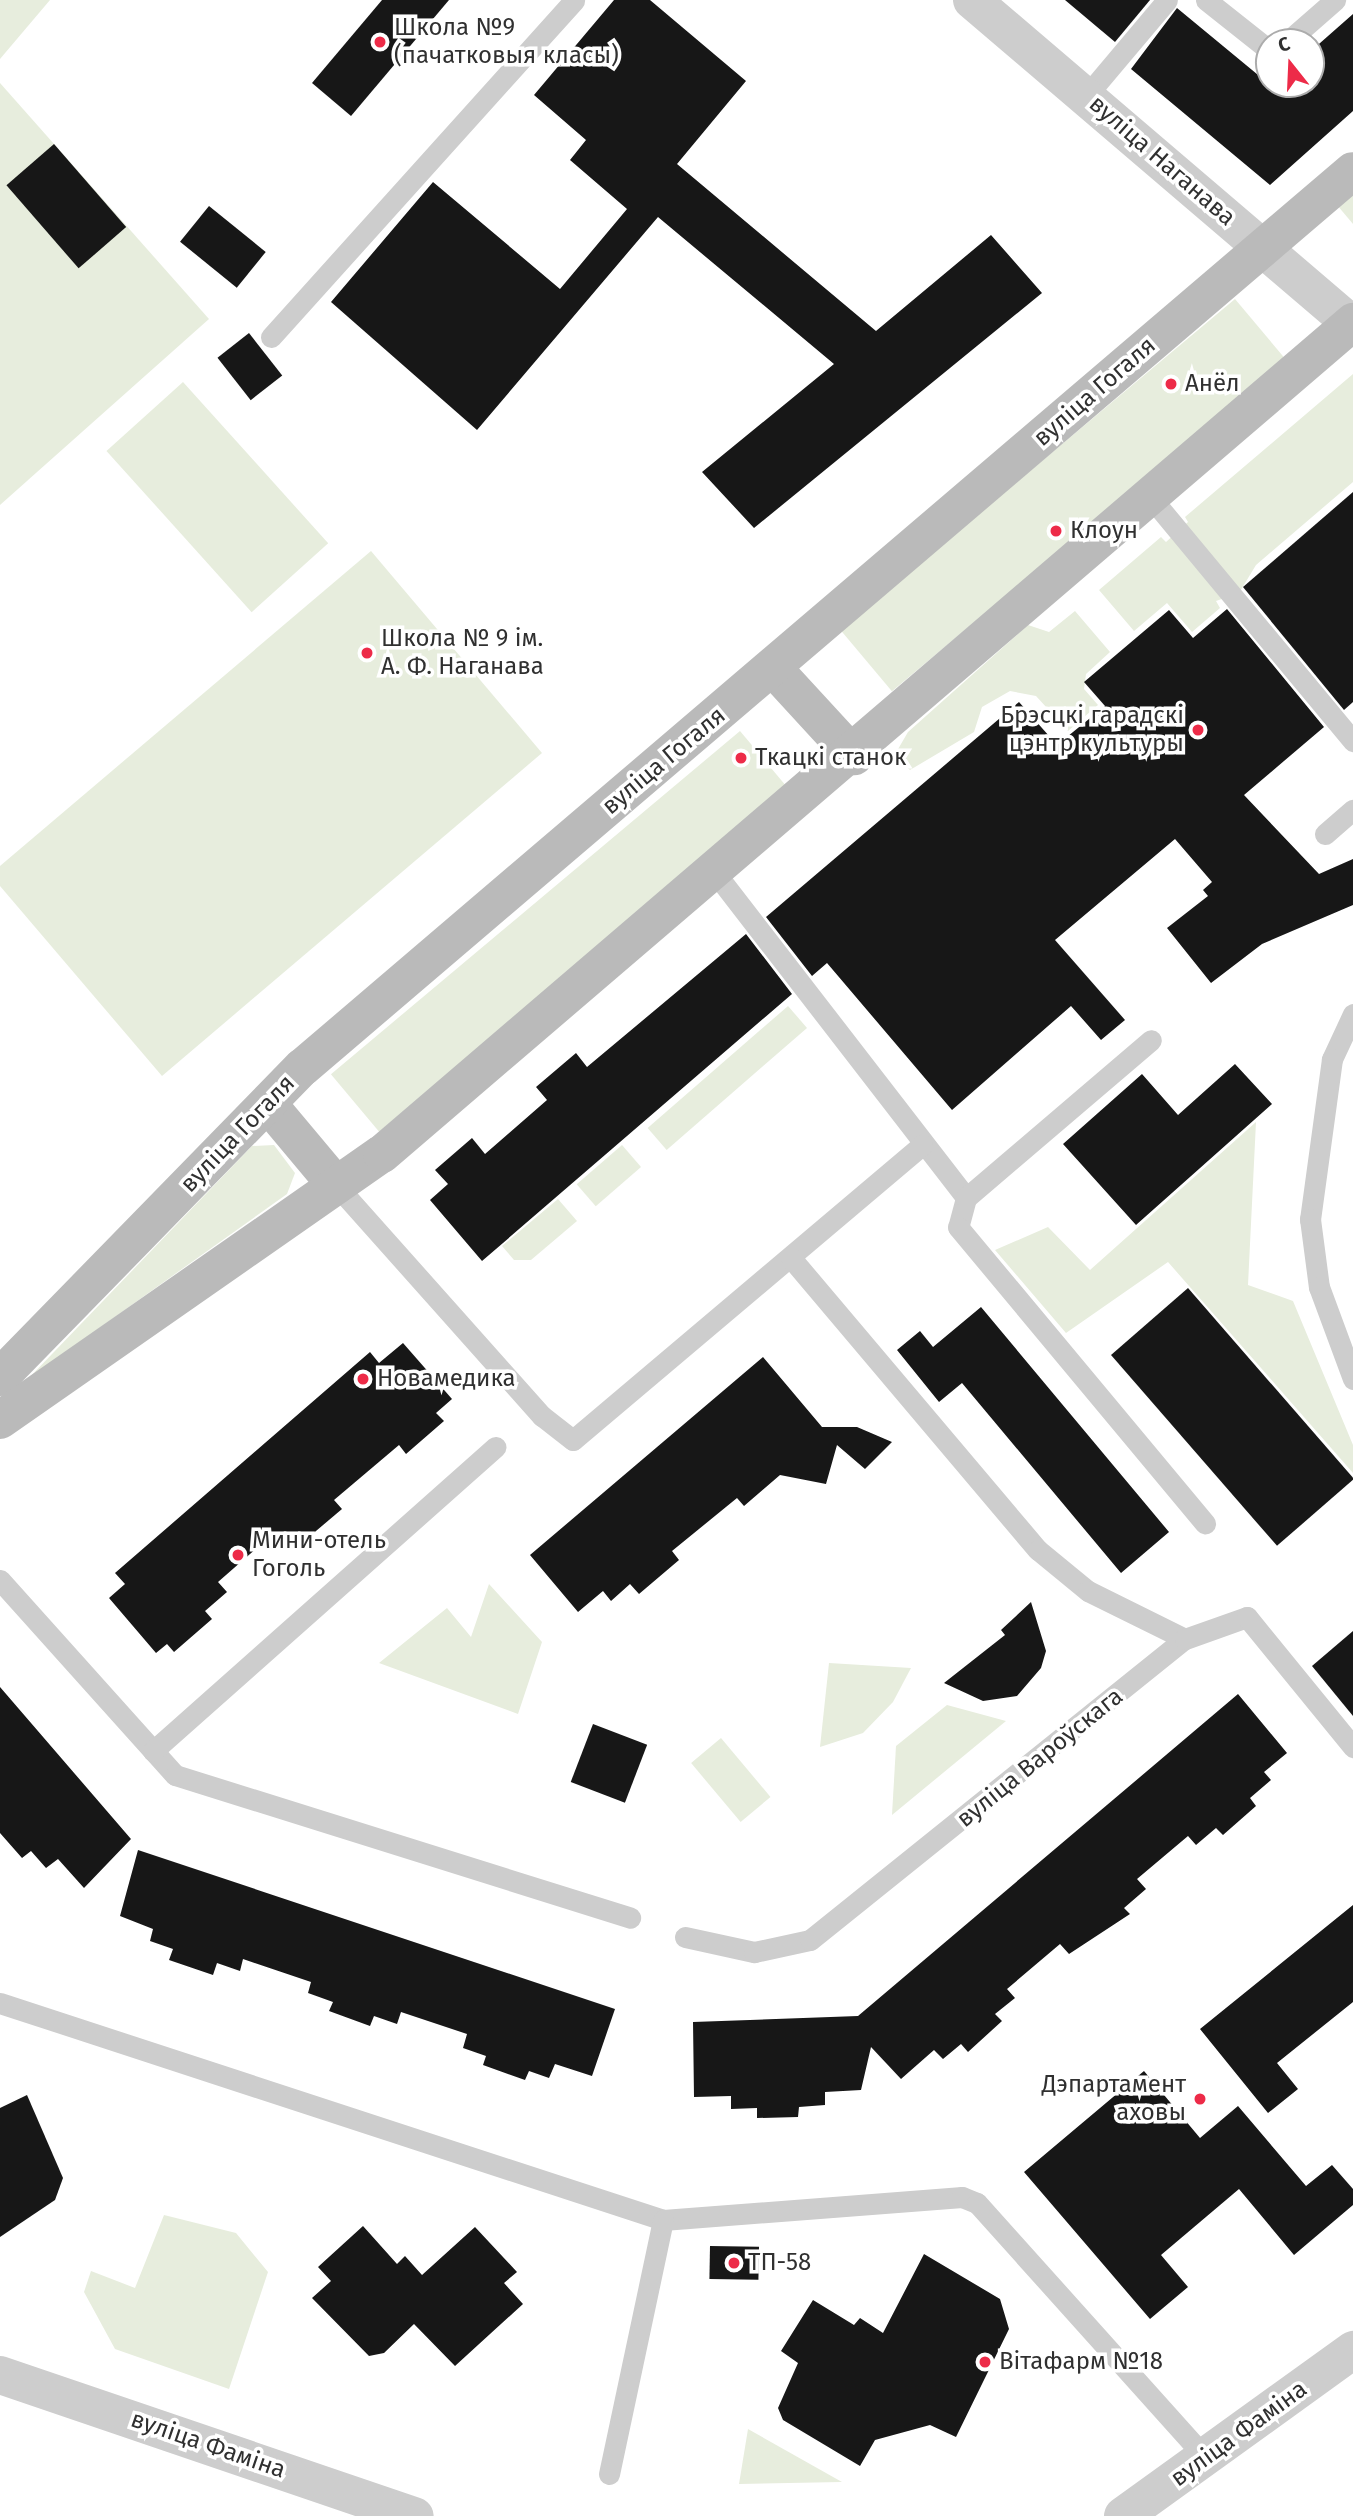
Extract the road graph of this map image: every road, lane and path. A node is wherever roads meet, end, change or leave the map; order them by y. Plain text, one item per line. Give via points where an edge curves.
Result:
1 (575, 0) edge
2 (972, 0) edge
3 (1167, 0) edge
4 (1206, 0) edge
5 (1335, 0) edge
6 (1303, 28) edge
7 (1255, 39) edge
8 (1087, 95) junction
9 (1353, 171) edge
10 (1264, 248) junction
11 (1352, 323) edge
12 (271, 337) dead end
13 (1152, 499) junction
14 (773, 668) junction
15 (1353, 741) edge
16 (854, 755) junction
17 (1353, 810) edge
18 (1325, 834) dead end
19 (716, 874) junction
20 (1353, 1014) edge
21 (1151, 1040) dead end
22 (268, 1104) junction
23 (922, 1145) junction
24 (336, 1185) junction
25 (965, 1198) junction
26 (791, 1258) junction
27 (0, 1377) edge
28 (1353, 1379) edge
29 (0, 1420) edge
30 (495, 1447) dead end
31 (1205, 1523) dead end
32 (0, 1580) edge
33 (1185, 1639) junction
34 (1353, 1747) edge
35 (153, 1751) junction
36 (630, 1917) dead end
37 (685, 1937) dead end
38 (0, 2003) edge
39 (663, 2220) junction
40 (1353, 2350) edge
41 (0, 2375) edge
42 (1207, 2459) junction
43 (609, 2474) dead end
44 (415, 2516) edge
45 (1124, 2516) edge

1 - 12 lane
2 - 8 street, вуліца Наганава
3 - 8 lane
4 - 7 lane
5 - 6 lane
8 - 10 street, вуліца Наганава
9 - 10 main road, вуліца Гогаля
10 - 11 street, вуліца Наганава
10 - 14 main road, вуліца Гогаля
11 - 13 main road
13 - 15 lane
13 - 16 main road
14 - 16 main road
14 - 22 main road, вуліца Гогаля via 303,1067
16 - 19 main road
17 - 18 lane
19 - 23 lane
19 - 24 main road via 382,1154
20 - 28 lane via 1332,1059 1310,1219 1319,1287
21 - 25 lane
22 - 24 main road
22 - 27 main road, вуліца Гогаля
23 - 25 lane
23 - 26 lane
24 - 26 lane via 549,1424 573,1440
24 - 29 main road
25 - 31 lane via 958,1227
26 - 33 lane via 1038,1550 1088,1591
30 - 35 lane
32 - 35 lane
33 - 34 lane, вуліца Вароўскага via 1247,1617
33 - 37 lane, вуліца Вароўскага via 810,1940 754,1952
35 - 36 lane via 175,1775
38 - 39 lane
39 - 42 lane via 949,2197 977,2203
39 - 43 lane
40 - 42 street, вуліца Фаміна
41 - 44 street, вуліца Фаміна
42 - 45 street, вуліца Фаміна

